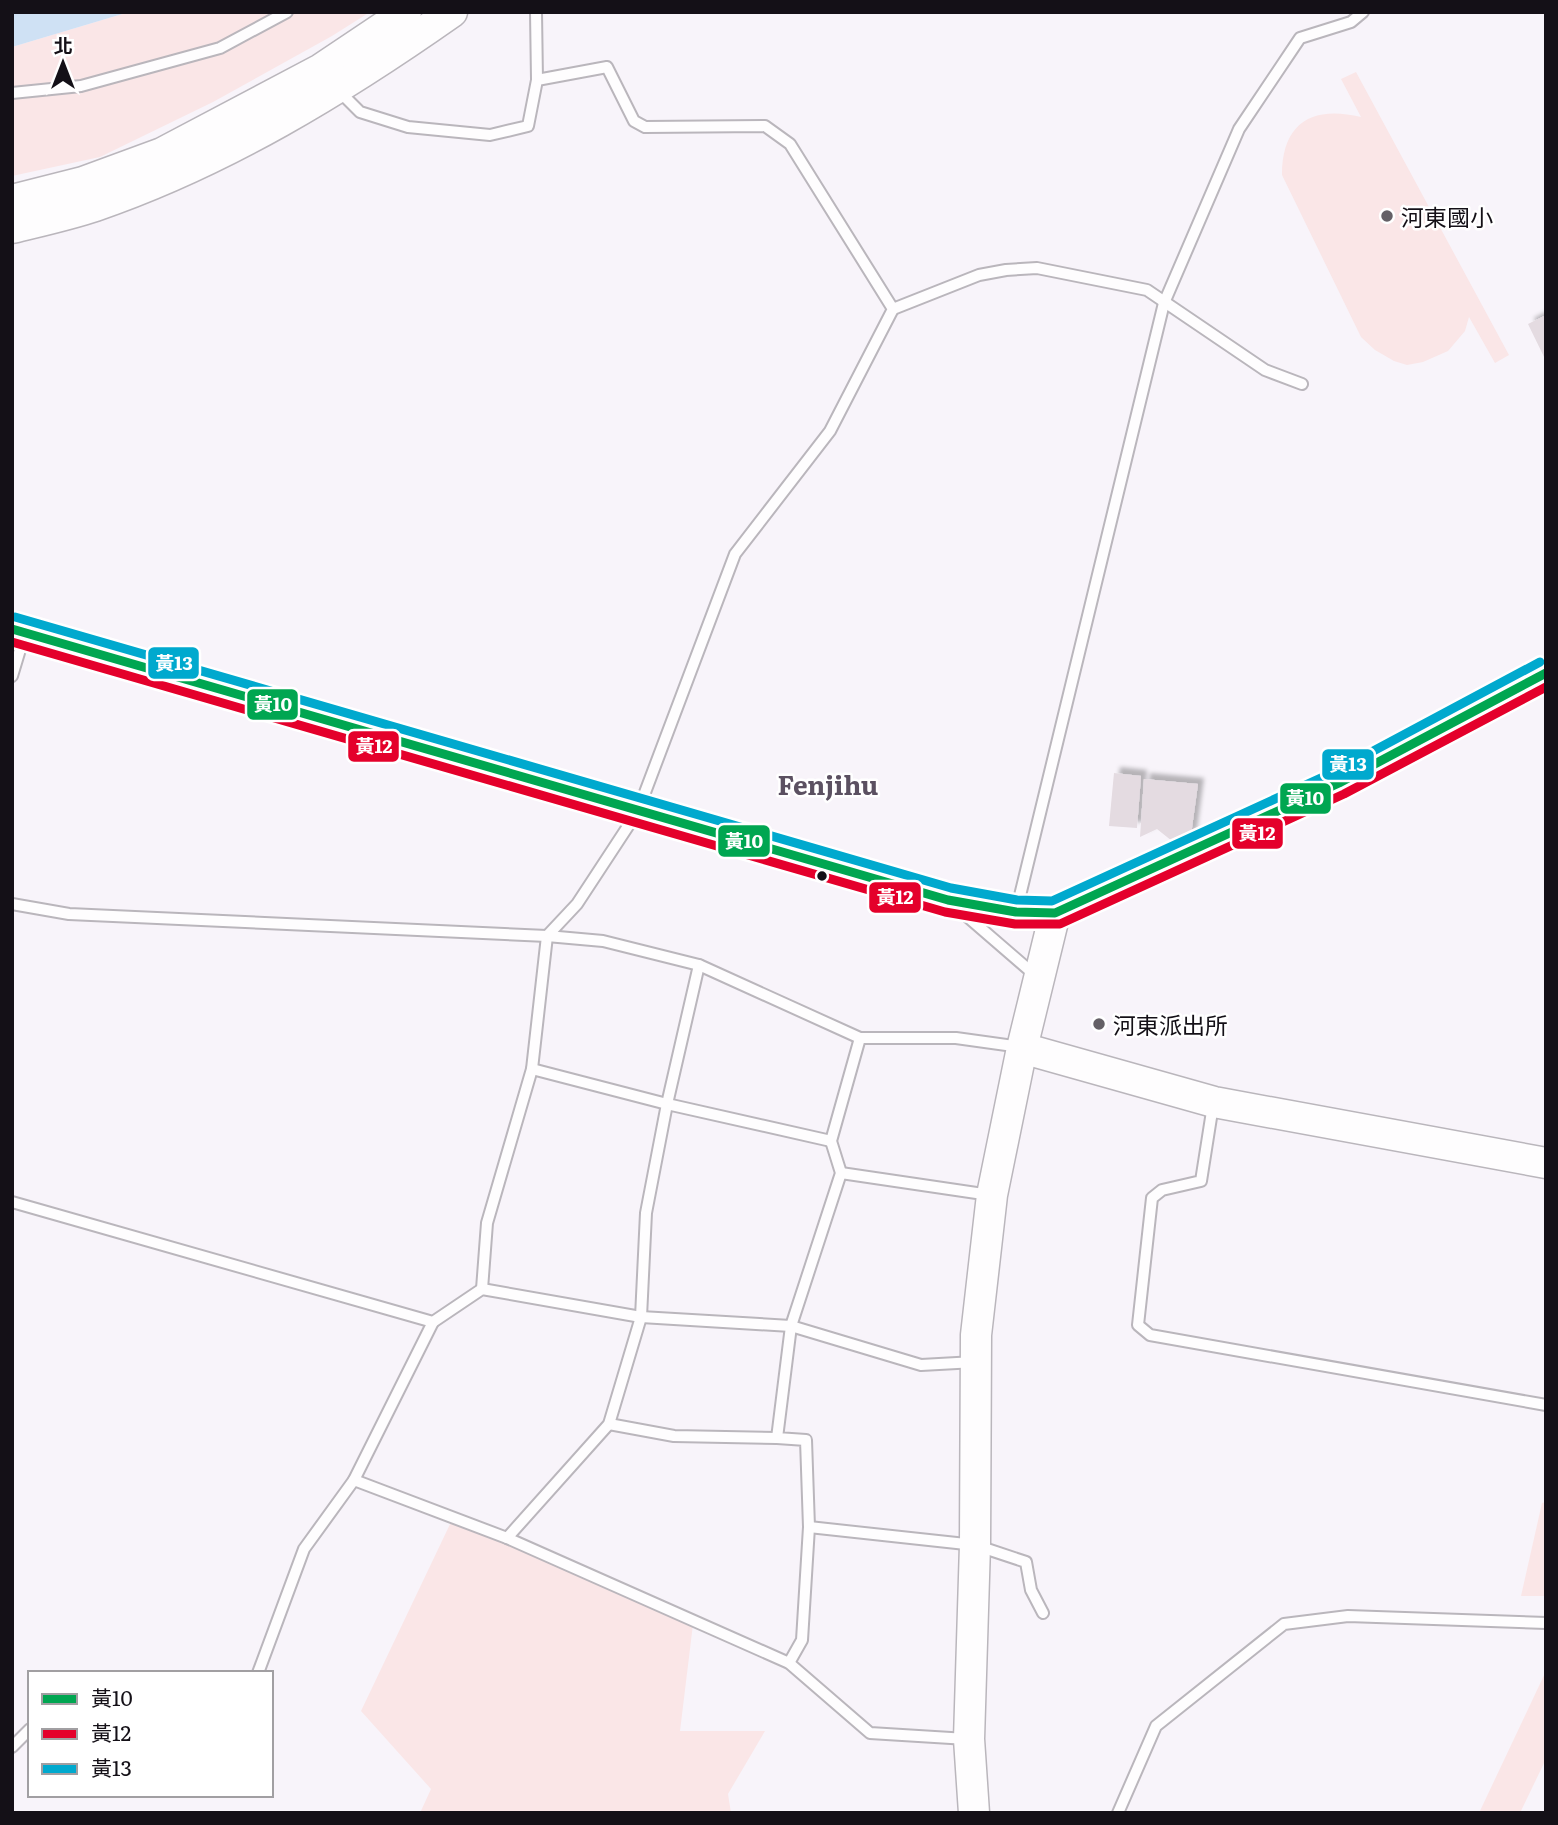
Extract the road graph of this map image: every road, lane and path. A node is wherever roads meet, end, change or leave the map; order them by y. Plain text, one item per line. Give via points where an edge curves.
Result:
1 (288, 12) edge
2 (406, 12) edge
3 (452, 12) edge
4 (536, 12) edge
5 (1363, 12) edge
6 (537, 80) junction
7 (338, 90) junction
8 (12, 93) edge
9 (12, 200) edge
10 (12, 228) edge
11 (1164, 303) junction
12 (893, 309) junction
13 (1302, 384) dead end
14 (19, 631) edge
15 (1546, 673) edge
16 (12, 676) edge
17 (638, 811) junction
18 (948, 900) junction
19 (12, 904) edge
20 (1016, 912) junction
21 (1055, 913) junction
22 (547, 936) junction
23 (699, 965) junction
24 (1039, 978) junction
25 (860, 1038) junction
26 (1023, 1048) junction
27 (532, 1069) junction
28 (1214, 1102) junction
29 (667, 1104) junction
30 (831, 1140) junction
31 (1546, 1163) edge
32 (841, 1173) junction
33 (992, 1195) junction
34 (12, 1202) edge
35 (482, 1289) junction
36 (642, 1317) junction
37 (433, 1322) junction
38 (791, 1326) junction
39 (975, 1362) junction
40 (1546, 1405) edge
41 (609, 1424) junction
42 (777, 1438) junction
43 (354, 1480) junction
44 (809, 1527) junction
45 (507, 1538) junction
46 (975, 1545) junction
47 (1043, 1614) dead end
48 (1546, 1622) edge
49 (789, 1663) junction
50 (259, 1671) edge
51 (28, 1731) edge
52 (969, 1740) junction
53 (12, 1747) edge
54 (974, 1813) edge
55 (1118, 1813) edge

1 - 8 lane via 220,48 81,86
2 - 9 street via 321,69 162,153 83,182
3 - 7 street
4 - 6 lane
5 - 11 lane via 1350,22 1300,38 1239,129
6 - 7 lane via 528,126 490,135 408,127 360,112
6 - 12 lane via 607,67 634,121 645,127 765,126 790,144
7 - 10 street via 186,170 94,206
11 - 12 lane via 1147,290 1025,268 979,275
11 - 13 lane via 1265,370
11 - 20 lane
12 - 17 lane via 830,431 735,554
14 - 16 lane
14 - 17 street
15 - 21 street via 1339,783
17 - 18 street
17 - 22 lane via 577,904
18 - 20 street
18 - 24 lane
19 - 22 lane via 69,914
20 - 21 street
21 - 24 street
22 - 23 lane via 603,941
22 - 27 lane
23 - 25 lane
23 - 29 lane
24 - 26 street
25 - 26 lane via 956,1038
25 - 30 lane
26 - 28 street
26 - 33 street
27 - 29 lane
27 - 35 lane via 487,1223
28 - 31 street
28 - 40 lane via 1201,1181 1162,1190 1152,1198 1138,1325 1150,1335
29 - 30 lane
29 - 36 lane via 646,1213
30 - 32 lane
32 - 33 lane
32 - 38 lane
33 - 39 street
34 - 37 lane
35 - 36 lane
35 - 37 lane
36 - 38 lane
36 - 41 lane
37 - 43 lane
38 - 39 lane via 921,1366
38 - 42 lane
39 - 46 street
41 - 42 lane via 674,1436
41 - 45 lane
42 - 44 lane via 806,1440
43 - 45 lane
43 - 50 lane via 304,1549
44 - 46 lane
44 - 49 lane via 802,1640
45 - 49 lane
46 - 47 lane via 1026,1562 1031,1590
46 - 52 street
48 - 55 lane via 1348,1616 1284,1624 1156,1726
49 - 52 lane via 870,1733
51 - 53 lane
52 - 54 street

